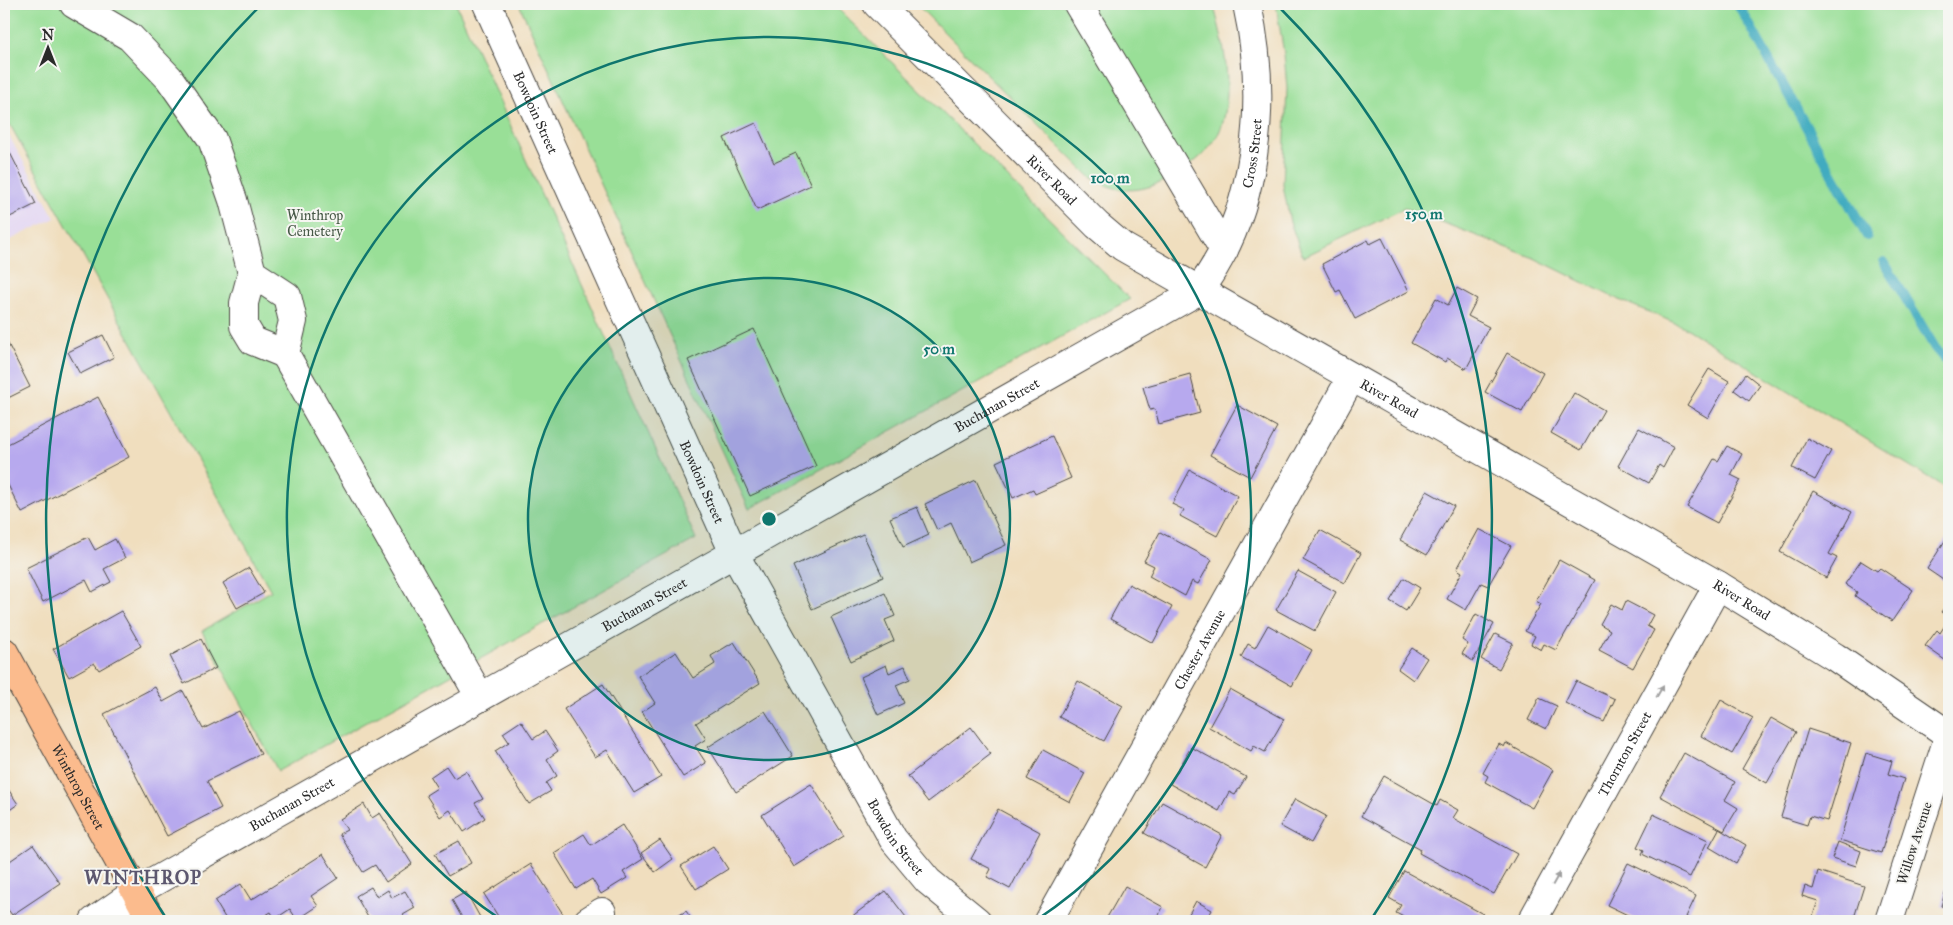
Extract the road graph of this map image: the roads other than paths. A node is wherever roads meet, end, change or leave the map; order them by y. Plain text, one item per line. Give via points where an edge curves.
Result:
1 (74, 4) edge
2 (487, 4) edge
3 (876, 4) edge
4 (1078, 4) edge
5 (1247, 4) edge
6 (1224, 250) junction
7 (252, 273) junction
8 (1198, 291) junction
9 (285, 354) junction
10 (1351, 378) junction
11 (734, 553) junction
12 (1718, 585) junction
13 (4, 652) edge
14 (480, 697) junction
15 (1949, 735) edge
16 (136, 892) junction
17 (94, 921) edge
18 (152, 921) edge
19 (978, 921) edge
20 (1048, 921) edge
21 (1532, 921) edge
22 (1889, 921) edge

1 - 7 street via 130,37 169,78 212,139 233,200
2 - 11 street, Bowdoin Street
3 - 8 street, River Road via 1109,236
4 - 6 street
5 - 6 street, Cross Street via 1256,49 1256,128 1246,183
6 - 8 street, Cross Street
7 - 9 street via 287,296 293,321
7 - 9 street via 244,303 244,326 254,341
8 - 10 street, River Road
8 - 11 street, Buchanan Street
9 - 14 street
10 - 12 street, River Road
10 - 20 street, Chester Avenue
11 - 14 street, Buchanan Street
11 - 19 street, Bowdoin Street via 893,839 928,880
12 - 15 street, River Road via 1835,657
21 -> 12 street, Thornton Street
13 - 16 main road, Winthrop Street
14 - 16 street, Buchanan Street
15 - 22 street, Willow Avenue
16 - 17 street, Buchanan Street
16 - 18 main road, Winthrop Street

